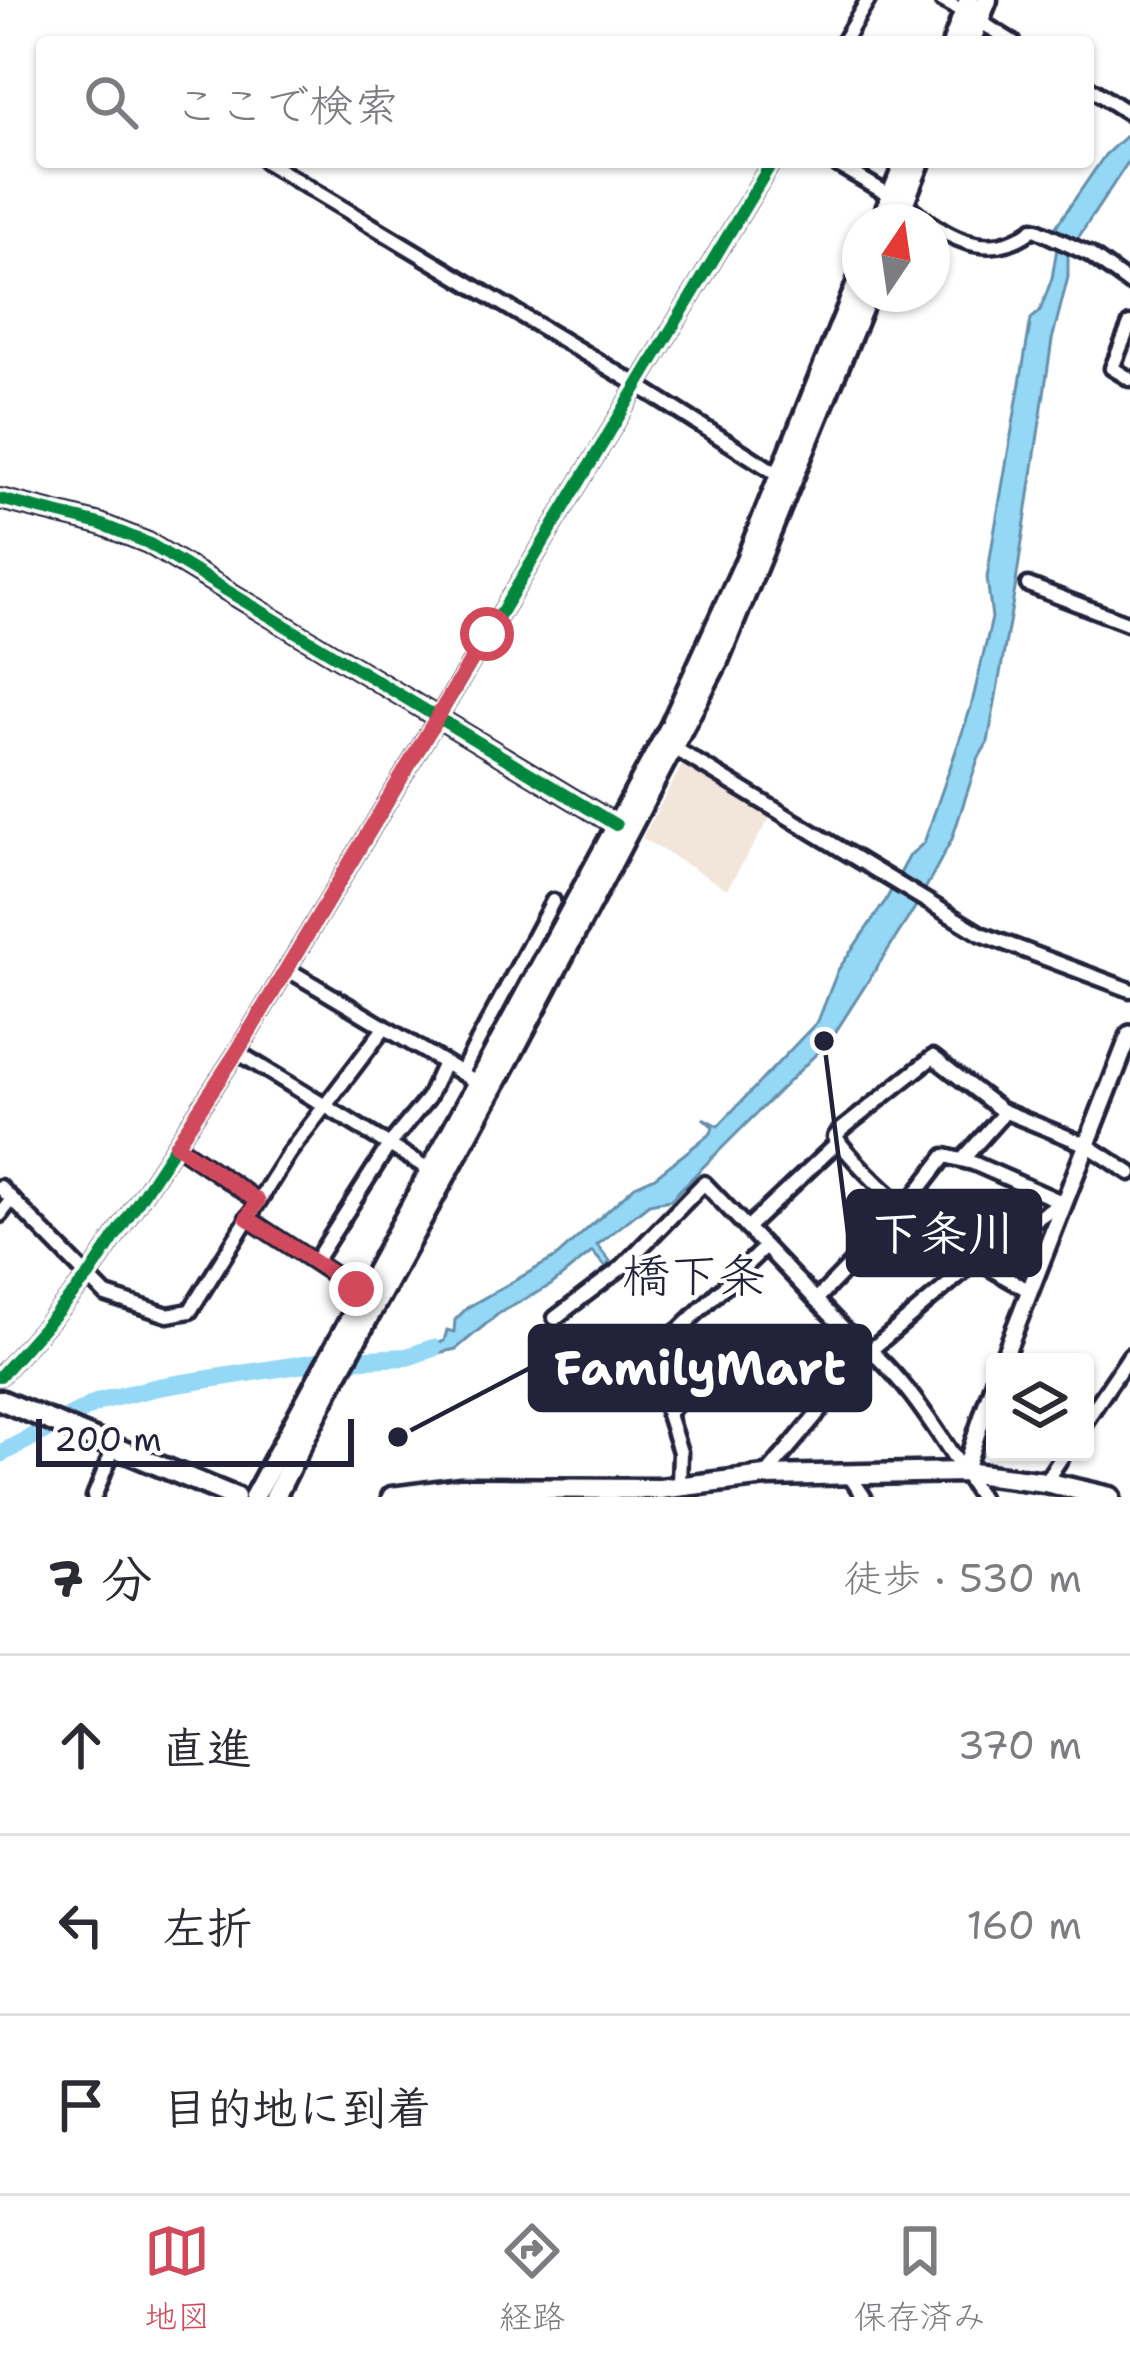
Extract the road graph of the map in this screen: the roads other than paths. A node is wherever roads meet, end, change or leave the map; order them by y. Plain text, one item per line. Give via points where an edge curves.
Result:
1 (868, 0) edge
2 (942, 0) edge
3 (987, 0) edge
4 (971, 11) edge
5 (847, 36) edge
6 (1005, 36) edge
7 (1094, 91) edge
8 (1130, 114) edge
9 (276, 168) edge
10 (768, 168) edge
11 (843, 168) edge
12 (904, 168) edge
13 (916, 168) edge
14 (898, 199) junction
15 (894, 204) edge
16 (898, 204) edge
17 (1130, 284) edge
18 (845, 312) edge
19 (861, 312) edge
20 (1130, 324) edge
21 (1130, 379) edge
22 (636, 384) junction
23 (778, 475) junction
24 (0, 499) edge
25 (1028, 585) dead end
26 (1130, 624) edge
27 (437, 720) junction
28 (674, 748) junction
29 (616, 825) junction
30 (553, 901) dead end
31 (287, 969) junction
32 (1130, 990) edge
33 (385, 1028) junction
34 (1130, 1034) edge
35 (237, 1052) junction
36 (444, 1063) junction
37 (470, 1078) junction
38 (326, 1108) junction
39 (1005, 1112) junction
40 (839, 1142) junction
41 (1087, 1144) junction
42 (176, 1145) junction
43 (389, 1145) junction
44 (963, 1159) junction
45 (430, 1170) junction
46 (1130, 1173) edge
47 (0, 1187) edge
48 (12, 1198) junction
49 (258, 1201) junction
50 (1063, 1203) junction
51 (904, 1209) junction
52 (0, 1215) edge
53 (247, 1218) junction
54 (747, 1228) junction
55 (765, 1247) junction
56 (316, 1260) junction
57 (976, 1261) junction
58 (89, 1276) junction
59 (1030, 1291) junction
60 (364, 1294) junction
61 (816, 1300) junction
62 (359, 1318) junction
63 (555, 1318) dead end
64 (676, 1332) junction
65 (872, 1349) junction
66 (1006, 1353) edge
67 (1130, 1355) edge
68 (712, 1368) junction
69 (0, 1376) edge
70 (737, 1394) dead end
71 (2, 1401) edge
72 (986, 1406) edge
73 (1094, 1409) edge
74 (668, 1413) junction
75 (114, 1447) junction
76 (1059, 1461) edge
77 (964, 1472) junction
78 (849, 1475) junction
79 (765, 1476) junction
80 (1045, 1482) junction
81 (679, 1486) junction
82 (726, 1488) edge
83 (94, 1497) edge
84 (236, 1497) edge
85 (254, 1497) edge
86 (275, 1497) edge
87 (392, 1497) edge
88 (864, 1497) edge
89 (980, 1497) edge
90 (1110, 1497) edge

1 - 5 street
2 - 4 street
3 - 4 main road
4 - 6 street
7 - 8 street
9 - 22 street
10 - 22 street
11 - 14 street
12 - 14 main road
13 - 14 main road
14 - 15 main road
14 - 16 main road
14 - 17 street via 973,245 1014,244 1037,230
18 - 23 main road
19 - 28 main road via 718,662
20 - 21 street via 1112,368
22 - 23 street
22 - 27 street
23 - 29 main road via 706,654
24 - 27 street via 148,543
25 - 26 street
27 - 29 street
27 - 31 street
28 - 32 street via 981,934
28 - 62 main road
29 - 37 main road
30 - 37 street
31 - 33 street
31 - 35 street
33 - 36 street
33 - 38 street
34 - 41 street
35 - 38 street
35 - 42 street
36 - 37 street
36 - 43 street via 428,1098
37 - 45 main road
38 - 43 street
38 - 49 street
39 - 40 street via 933,1057 841,1130
39 - 41 street
39 - 44 street
40 - 51 street
40 - 54 street
41 - 46 street
41 - 50 street
42 - 49 street
42 - 58 street
43 - 45 street
43 - 56 street
44 - 50 street
44 - 51 street via 945,1156
45 - 60 main road
47 - 48 street
48 - 52 street
48 - 58 street
49 - 53 street
50 - 57 street
50 - 59 street
51 - 57 street
51 - 61 street
53 - 56 street
53 - 58 street via 190,1311 168,1315 106,1295
54 - 55 street
54 - 63 street via 704,1183 621,1268
55 - 61 street
55 - 64 street
56 - 60 street
57 - 59 street
57 - 65 street
58 - 69 street
59 - 66 street
60 - 62 main road
61 - 65 street
62 - 85 main road via 313,1384
62 - 86 main road
64 - 68 street
64 - 74 street via 650,1358
65 - 77 street
65 - 79 street
67 - 73 street
68 - 70 street
68 - 74 street
71 - 75 main road
72 - 77 street
74 - 81 street via 680,1452
75 - 83 street
75 - 84 main road
76 - 80 street
77 - 78 main road
77 - 80 main road
77 - 89 street
78 - 79 main road
78 - 88 street
79 - 82 main road
80 - 90 main road
81 - 82 main road
81 - 87 main road via 460,1488

